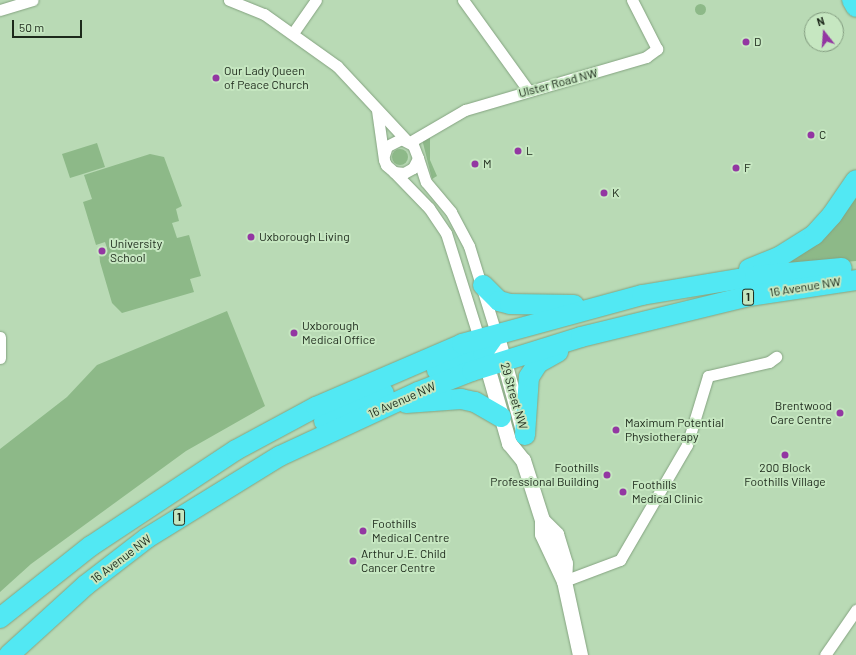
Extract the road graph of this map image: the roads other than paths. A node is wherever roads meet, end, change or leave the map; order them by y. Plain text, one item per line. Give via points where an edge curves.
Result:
1 (32, 0) edge
2 (229, 0) edge
3 (316, 0) edge
4 (463, 0) edge
5 (632, 0) edge
6 (852, 0) edge
7 (856, 7) edge
8 (0, 10) edge
9 (293, 33) junction
10 (528, 90) junction
11 (377, 110) junction
12 (408, 141) junction
13 (384, 155) junction
14 (418, 158) junction
15 (394, 172) junction
16 (856, 180) edge
17 (856, 268) edge
18 (721, 280) junction
19 (856, 280) edge
20 (483, 285) junction
21 (594, 306) junction
22 (0, 337) edge
23 (581, 337) junction
24 (490, 350) junction
25 (776, 357) dead end
26 (0, 358) edge
27 (372, 413) junction
28 (501, 417) junction
29 (525, 435) junction
30 (523, 460) junction
31 (564, 581) junction
32 (86, 585) junction
33 (856, 610) edge
34 (0, 618) edge
35 (9, 655) edge
36 (580, 655) edge
37 (824, 655) edge

1 - 8 street
2 - 9 street via 264,14
3 - 9 street
4 - 10 street
5 - 10 street, Ulster Road NW via 657,49 646,58
6 - 7 highway
9 - 11 street via 338,66
10 - 12 street, Ulster Road NW via 465,110
11 - 12 street
11 - 13 street
12 - 13 street via 391,142
12 - 14 street
13 - 15 street via 386,165
14 - 15 street via 409,171
14 - 20 street via 426,182 452,214 470,246
15 - 24 street via 429,208 446,233
16 - 18 highway via 832,215 804,243 779,257
17 - 18 highway, 16 Avenue NW / 1
18 - 21 highway, 16 Avenue NW / 1
19 - 23 highway, 16 Avenue NW / 1 via 750,296
20 - 21 highway via 500,301 510,304
20 - 24 street
21 - 24 highway, 16 Avenue NW / 1
22 - 26 street
23 - 24 highway, 16 Avenue NW / 1
23 - 29 highway via 538,363 532,370
24 - 27 highway, 16 Avenue NW / 1
24 - 28 street, 29 Street NW
24 - 29 street, 29 Street NW
24 - 32 highway via 354,405 249,460 147,524 106,560
24 - 34 highway, 16 Avenue NW / 1 via 316,407 236,450 91,546
25 - 31 street via 769,362 708,376 687,445 620,560
27 - 28 highway via 403,403 461,399 475,402
27 - 32 highway, 16 Avenue NW / 1 via 280,456 240,479 147,538
28 - 30 street, 29 Street NW via 509,443
29 - 30 street, 29 Street NW
30 - 31 street, 29 Street NW via 542,520 556,534 565,563
31 - 36 street, 29 Street NW
32 - 35 highway, 16 Avenue NW / 1
33 - 37 street

